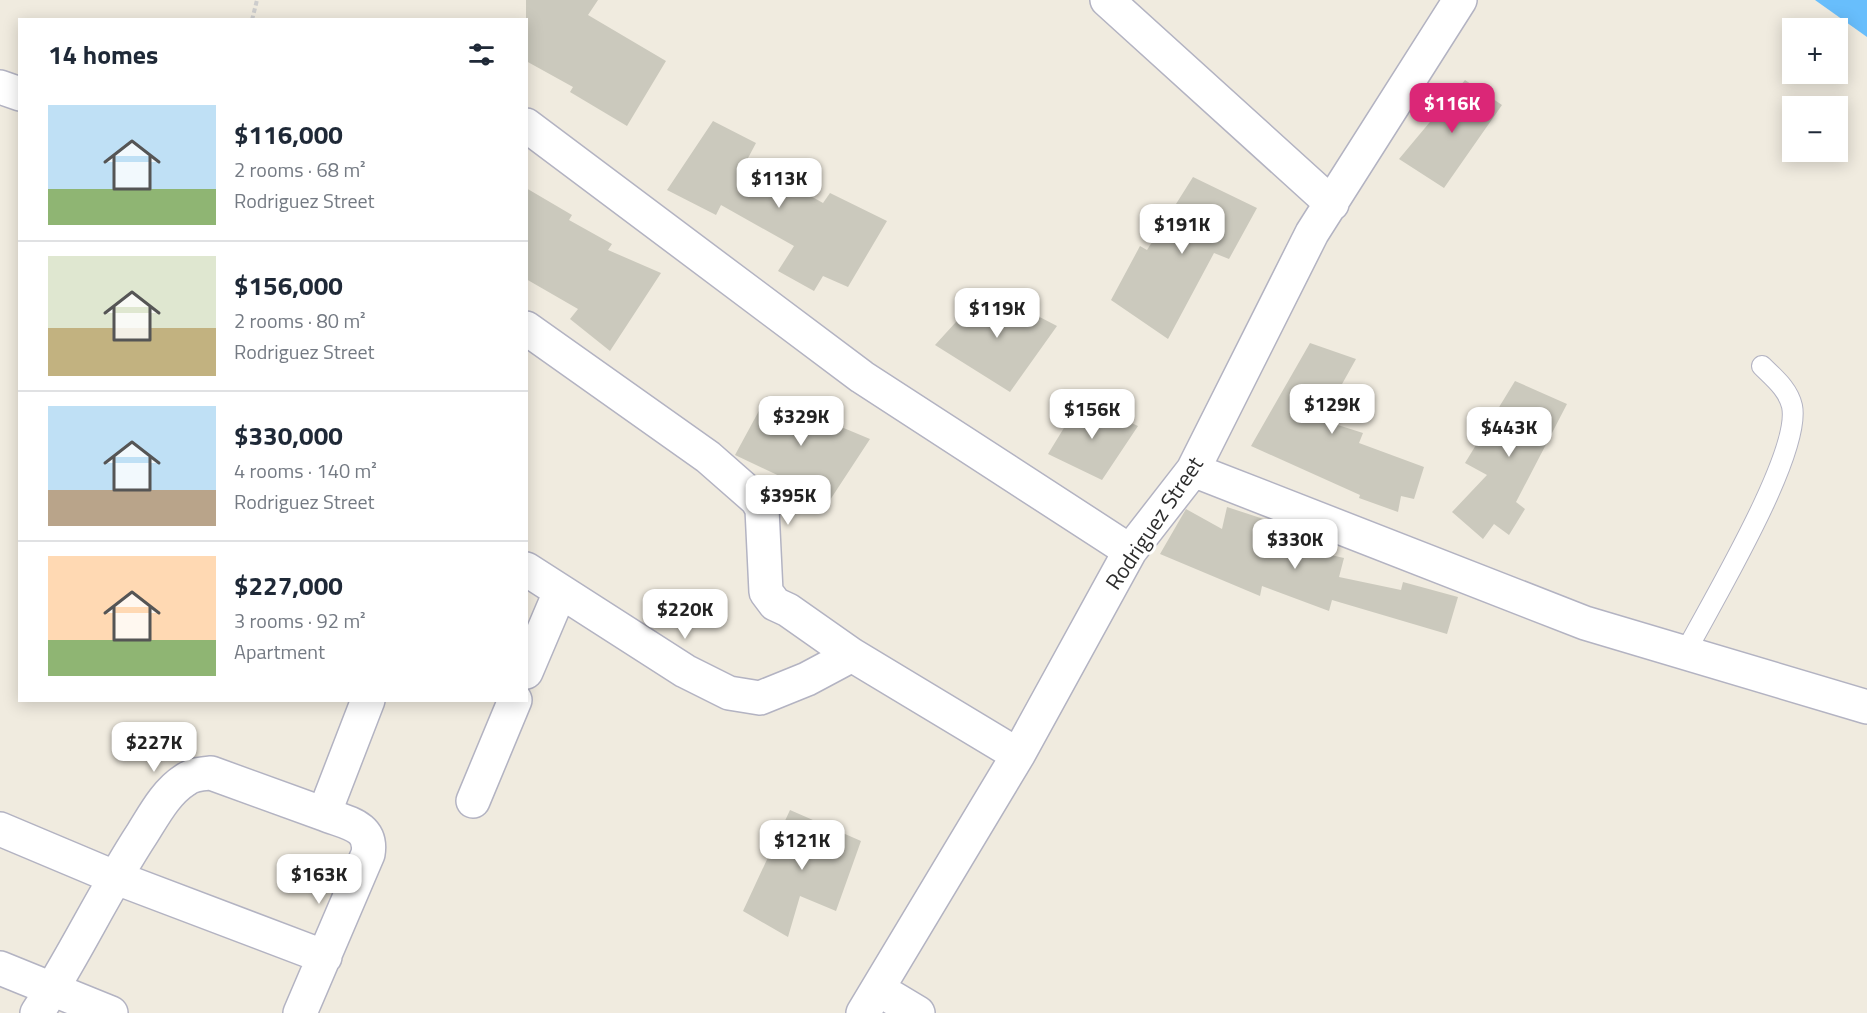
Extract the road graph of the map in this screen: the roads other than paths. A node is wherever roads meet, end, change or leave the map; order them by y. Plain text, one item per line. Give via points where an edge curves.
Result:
1 (1107, 0) edge
2 (1460, 0) edge
3 (0, 87) edge
4 (18, 93) edge
5 (528, 126) edge
6 (1332, 204) junction
7 (528, 329) edge
8 (1762, 366) dead end
9 (1193, 470) junction
10 (1130, 551) junction
11 (528, 570) edge
12 (560, 592) junction
13 (1685, 653) junction
14 (852, 655) junction
15 (528, 667) edge
16 (367, 702) edge
17 (514, 702) edge
18 (1867, 707) edge
19 (1018, 755) junction
20 (473, 801) dead end
21 (324, 814) junction
22 (0, 829) edge
23 (114, 877) junction
24 (324, 957) junction
25 (0, 968) edge
26 (44, 1001) edge
27 (870, 1001) edge
28 (111, 1013) edge
29 (300, 1013) edge
30 (918, 1013) edge

1 - 6 street
2 - 6 street, Rodriguez Street
3 - 4 street
5 - 10 street via 862,376
6 - 9 street, Rodriguez Street via 1312,233
7 - 14 street via 708,458 757,500 762,509 766,592 775,604
8 - 13 lane via 1782,385 1792,406 1792,431 1771,491
9 - 10 street, Rodriguez Street
9 - 13 street via 1585,623
10 - 19 street, Rodriguez Street
11 - 12 street
12 - 14 street via 685,671 729,693 760,698
12 - 15 street
13 - 18 street
14 - 19 street
16 - 21 street
17 - 20 street
19 - 27 street, Rodriguez Street
21 - 23 street via 222,775 197,774 167,797
21 - 24 street via 365,832 370,841
22 - 23 street
23 - 24 street
23 - 26 street
24 - 29 street
25 - 26 street
26 - 28 street
27 - 30 street

